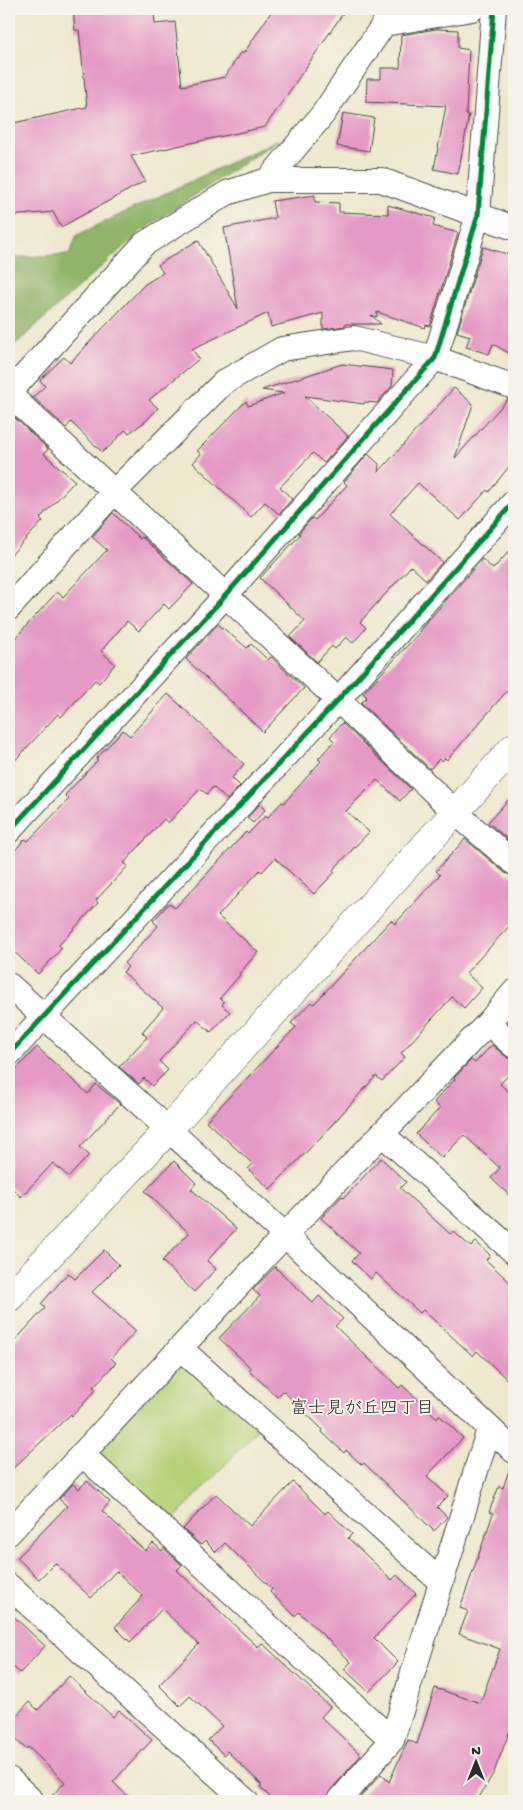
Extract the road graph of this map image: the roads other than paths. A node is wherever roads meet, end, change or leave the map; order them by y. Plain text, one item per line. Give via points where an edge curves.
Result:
1 (472, 9) edge
2 (494, 9) edge
3 (268, 180) junction
4 (478, 215) junction
5 (514, 228) edge
6 (435, 358) junction
7 (514, 387) edge
8 (9, 393) edge
9 (114, 492) junction
10 (514, 502) edge
11 (225, 596) junction
12 (9, 608) edge
13 (338, 700) junction
14 (514, 747) edge
15 (456, 813) junction
16 (9, 831) edge
17 (514, 863) edge
18 (9, 985) edge
19 (514, 992) edge
20 (43, 1017) junction
21 (488, 1023) junction
22 (514, 1046) edge
23 (9, 1054) edge
24 (168, 1130) junction
25 (382, 1134) junction
26 (285, 1235) junction
27 (514, 1252) edge
28 (9, 1298) edge
29 (180, 1348) junction
30 (489, 1429) junction
31 (514, 1451) edge
32 (82, 1454) junction
33 (9, 1533) edge
34 (442, 1582) junction
35 (9, 1586) edge
36 (392, 1740) junction
37 (9, 1779) edge
38 (32, 1801) edge
39 (246, 1801) edge
40 (339, 1801) edge

1 - 3 street via 384,24 323,114
2 - 4 street
3 - 4 street via 380,180
3 - 8 street via 227,192 144,244
4 - 5 street
4 - 6 street
6 - 7 street
6 - 9 street via 354,338 282,349 224,382
6 - 11 street
8 - 9 street
9 - 11 street
9 - 12 street
10 - 13 street
11 - 13 street
11 - 16 street
13 - 15 street
13 - 20 street
14 - 15 street
15 - 17 street
15 - 24 street
18 - 20 street
19 - 21 street
20 - 23 street
20 - 24 street
21 - 22 street
21 - 25 street
24 - 26 street
24 - 28 street
25 - 26 street
25 - 27 street
26 - 29 street
26 - 30 street
29 - 32 street
29 - 34 street
30 - 31 street
30 - 34 street
32 - 33 street
32 - 36 street
34 - 36 street
35 - 39 street
36 - 40 street
37 - 38 street

